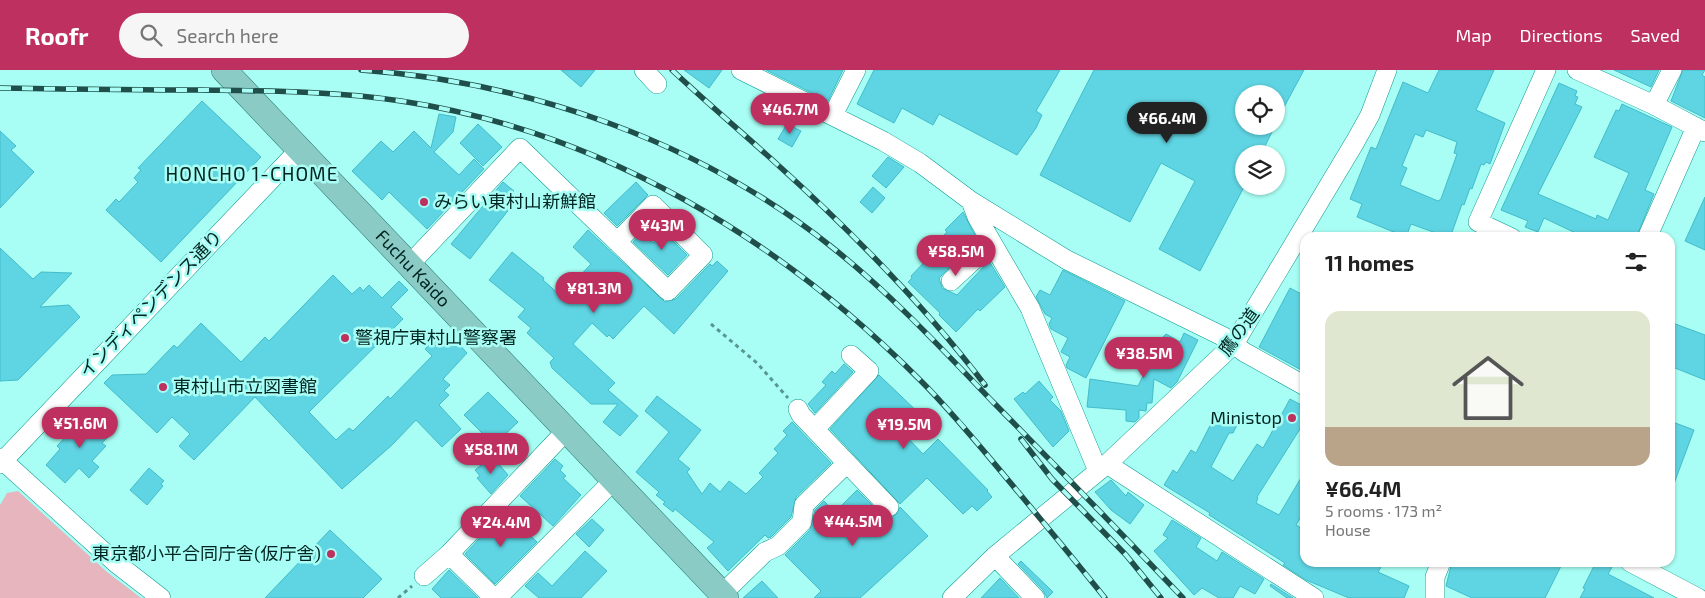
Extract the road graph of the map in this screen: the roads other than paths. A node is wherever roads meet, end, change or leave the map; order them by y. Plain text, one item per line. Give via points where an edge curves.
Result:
1 (224, 70) edge
2 (644, 70) edge
3 (741, 70) edge
4 (856, 70) edge
5 (1387, 70) edge
6 (1546, 70) edge
7 (1576, 70) edge
8 (1672, 70) edge
9 (1603, 75) edge
10 (657, 84) dead end
11 (1654, 105) junction
12 (833, 115) junction
13 (1700, 129) edge
14 (300, 149) junction
15 (971, 202) junction
16 (1301, 232) edge
17 (1499, 232) edge
18 (1650, 232) edge
19 (1300, 234) edge
20 (618, 242) junction
21 (992, 243) junction
22 (410, 264) junction
23 (951, 281) dead end
24 (1234, 344) junction
25 (851, 355) dead end
26 (1300, 383) edge
27 (798, 409) road end
28 (815, 429) junction
29 (567, 430) junction
30 (1, 461) edge
31 (847, 463) junction
32 (1102, 468) junction
33 (614, 480) junction
34 (889, 507) dead end
35 (449, 554) junction
36 (995, 556) junction
37 (1439, 567) edge
38 (1639, 567) edge
39 (424, 576) dead end
40 (724, 596) edge
41 (161, 598) edge
42 (496, 598) edge
43 (952, 598) edge
44 (1035, 598) edge
45 (1314, 598) edge
46 (1435, 598) edge
47 (1698, 598) edge

1 - 14 main road, Fuchu Kaido
2 - 10 street
3 - 12 street
4 - 12 street
5 - 16 street, 鷹の道 via 1370,115
6 - 17 street via 1478,222
7 - 9 street
8 - 11 street
9 - 11 street
11 - 13 street
12 - 15 street via 920,163
13 - 18 street
14 - 22 main road, Fuchu Kaido
14 - 30 street, インディペンデンス通り
15 - 21 street
15 - 24 street via 1066,260
19 - 24 street, 鷹の道
20 - 20 street via 668,291 703,255 653,205
20 - 22 street via 520,148
21 - 23 street
21 - 32 street via 1030,308
22 - 29 main road, Fuchu Kaido
24 - 26 street
24 - 32 street, 鷹の道
25 - 28 street via 869,371
27 - 28 street
28 - 31 street
29 - 33 main road, Fuchu Kaido
29 - 35 street
30 - 41 street via 116,563
31 - 34 street
31 - 40 street via 804,505 802,522 778,546 765,552
32 - 36 street, 鷹の道
32 - 45 street
33 - 40 main road, Fuchu Kaido
33 - 42 street
35 - 39 street
35 - 42 street
36 - 43 street, 鷹の道
36 - 44 street
37 - 46 street via 1435,577
38 - 47 street

